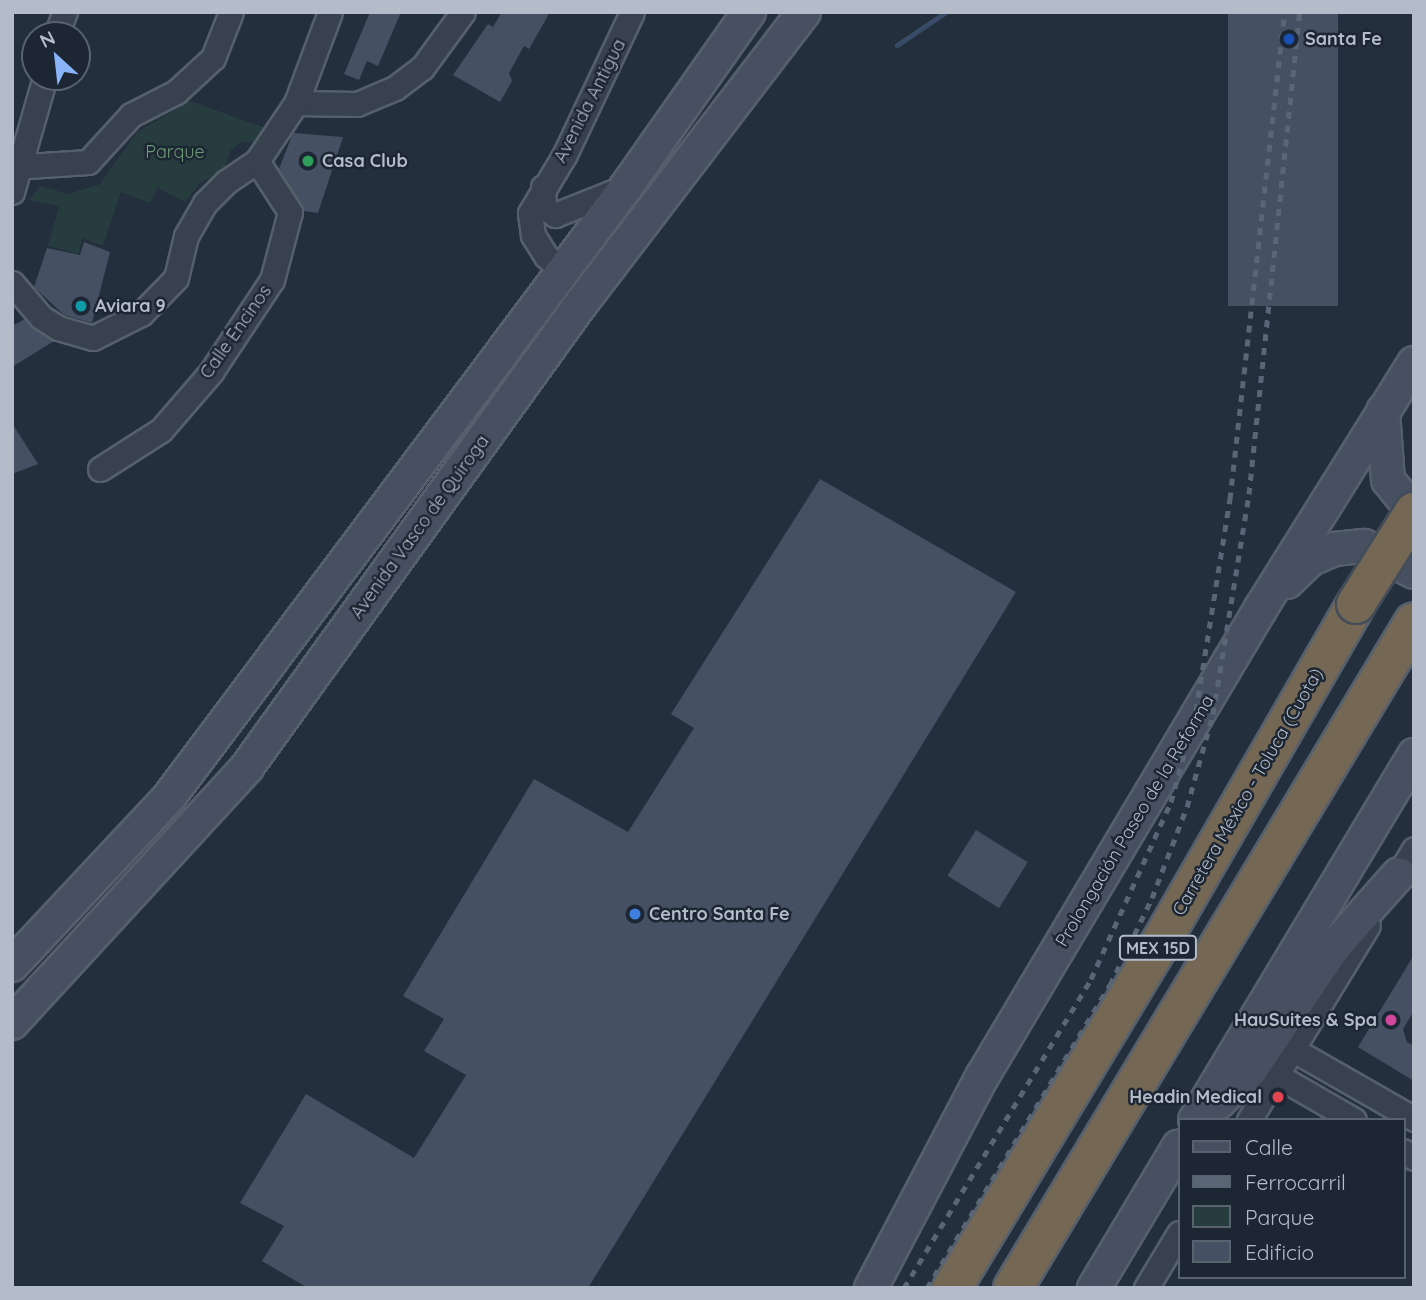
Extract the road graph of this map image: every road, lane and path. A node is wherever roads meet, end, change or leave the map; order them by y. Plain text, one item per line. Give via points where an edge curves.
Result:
1 (231, 12) edge
2 (330, 12) edge
3 (463, 12) edge
4 (632, 12) edge
5 (749, 12) edge
6 (804, 12) edge
7 (41, 91) edge
8 (296, 103) junction
9 (257, 161) junction
10 (17, 168) edge
11 (543, 187) junction
12 (626, 187) junction
13 (12, 191) edge
14 (563, 270) junction
15 (12, 283) edge
16 (1414, 363) edge
17 (1382, 411) junction
18 (100, 469) dead end
19 (1414, 512) edge
20 (1414, 572) edge
21 (1261, 608) junction
22 (1408, 632) edge
23 (1414, 755) edge
24 (1409, 869) edge
25 (12, 965) edge
26 (12, 1023) edge
27 (1292, 1049) junction
28 (1276, 1075) junction
29 (1199, 1118) edge
30 (1200, 1118) edge
31 (1250, 1118) edge
32 (1351, 1118) edge
33 (1414, 1119) edge
34 (1178, 1148) edge
35 (1178, 1235) edge
36 (871, 1288) edge
37 (951, 1288) edge
38 (1013, 1288) edge
39 (1094, 1288) edge
40 (1146, 1288) edge

1 - 10 street via 213,58 176,92 131,115 88,162
2 - 8 street
3 - 8 street via 422,68 395,88 357,104
4 - 11 street, Avenida Antigua via 565,153
5 - 12 main road
6 - 26 main road, Avenida Vasco de Quiroga via 580,305 247,767
7 - 10 street
8 - 9 street
9 - 15 street via 226,182 205,204 186,236 176,278 141,314 118,328 93,338 62,329 41,317
9 - 18 street, Calle Encinos via 290,212 272,280 211,372 161,430
10 - 13 street
11 - 12 street via 544,207 555,215
11 - 14 street, Avenida Antigua via 530,213 533,235 546,256
12 - 14 main road
14 - 25 main road via 169,797
16 - 17 main road, Prolongación Paseo de la Reforma
17 - 19 main road via 1388,480
17 - 21 main road, Prolongación Paseo de la Reforma
19 - 37 highway, Carretera México - Toluca (Cuota) / MEX 15D, bridge
20 - 21 main road via 1364,546 1334,549 1311,559
21 - 36 main road, Prolongación Paseo de la Reforma via 982,1077
22 - 38 highway, MEX 15D
23 - 29 main road
24 - 27 street
24 - 30 main road via 1335,946 1250,1071
27 - 28 street
27 - 33 street
28 - 31 street
28 - 32 street
34 - 39 main road
35 - 40 street

